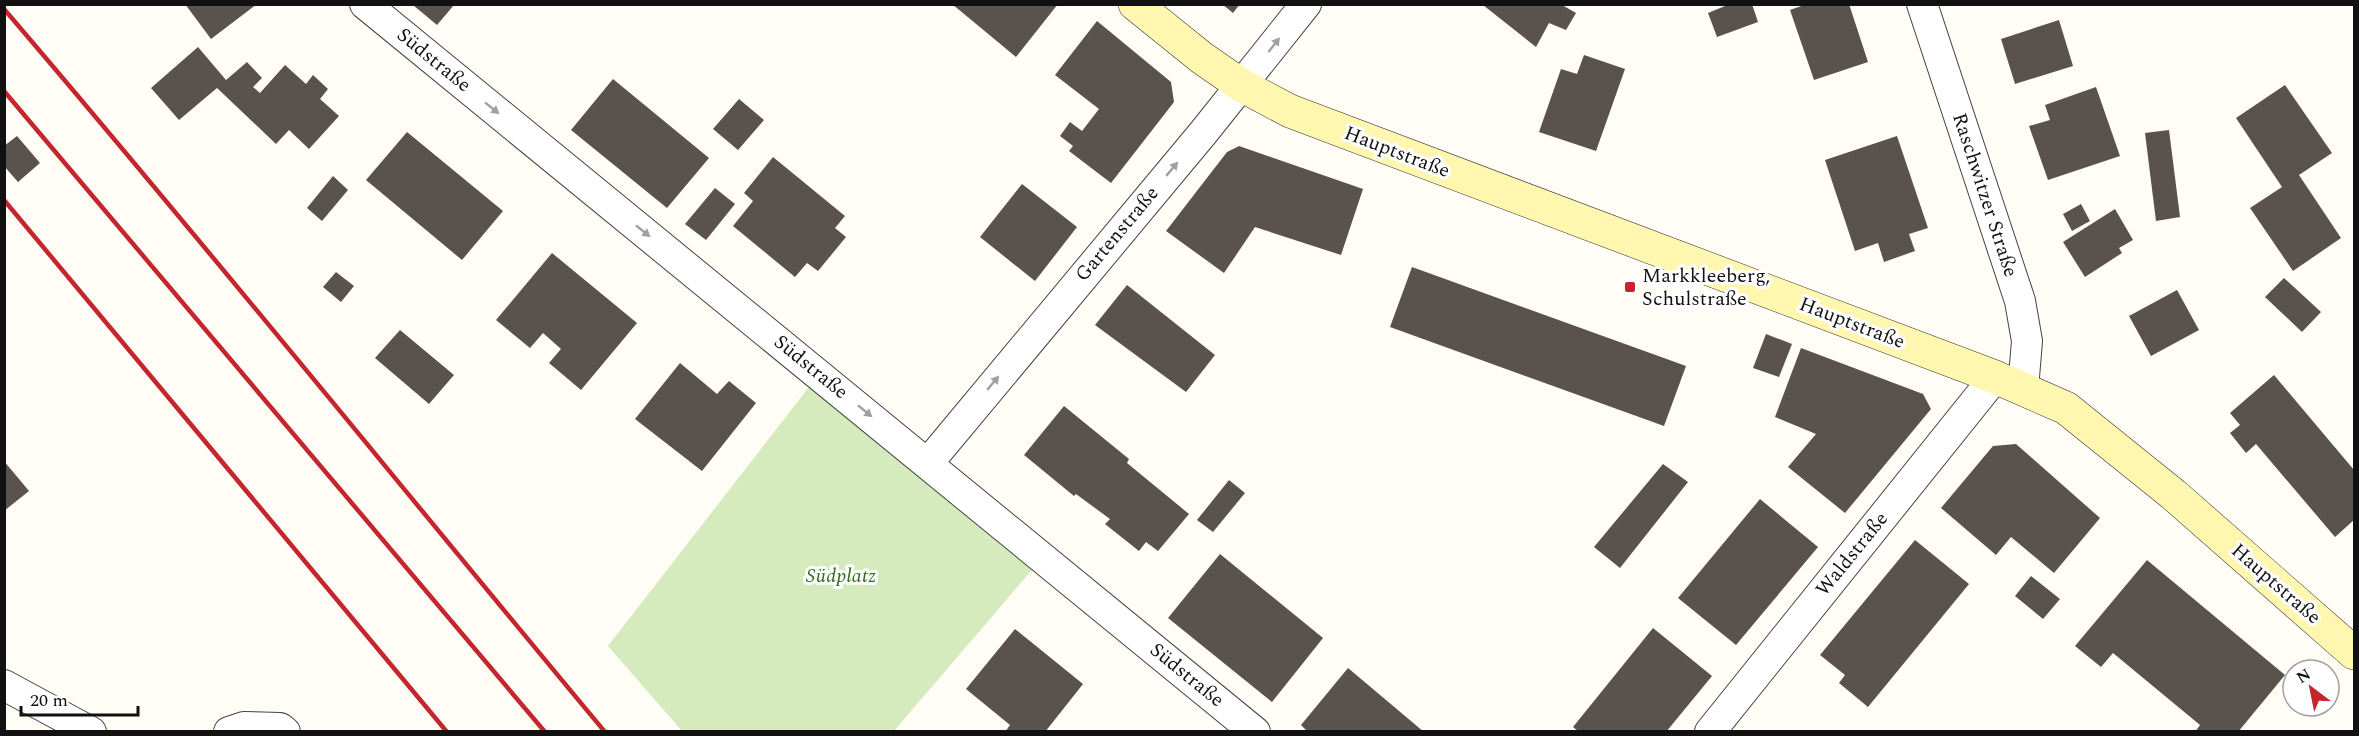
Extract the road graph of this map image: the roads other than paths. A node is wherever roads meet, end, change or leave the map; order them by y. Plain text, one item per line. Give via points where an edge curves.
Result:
1 (365, 4) edge
2 (1135, 4) edge
3 (1306, 4) edge
4 (1922, 4) edge
5 (1241, 85) junction
6 (2009, 383) junction
7 (928, 463) junction
8 (2355, 653) edge
9 (4, 686) edge
10 (90, 732) edge
11 (229, 732) edge
12 (285, 732) edge
13 (1255, 732) edge
14 (1710, 732) edge

1 -> 7 street, Südstraße
2 - 5 main road, Hauptstraße
5 -> 3 street, Gartenstraße
4 - 6 street, Raschwitzer Straße via 2020,301 2026,341
5 - 6 main road, Hauptstraße via 1290,111
7 -> 5 street, Gartenstraße
6 - 8 main road, Hauptstraße via 2066,408 2174,495
6 - 14 street, Waldstraße
7 - 13 street, Südstraße
9 - 10 street
11 - 12 street via 280,728

